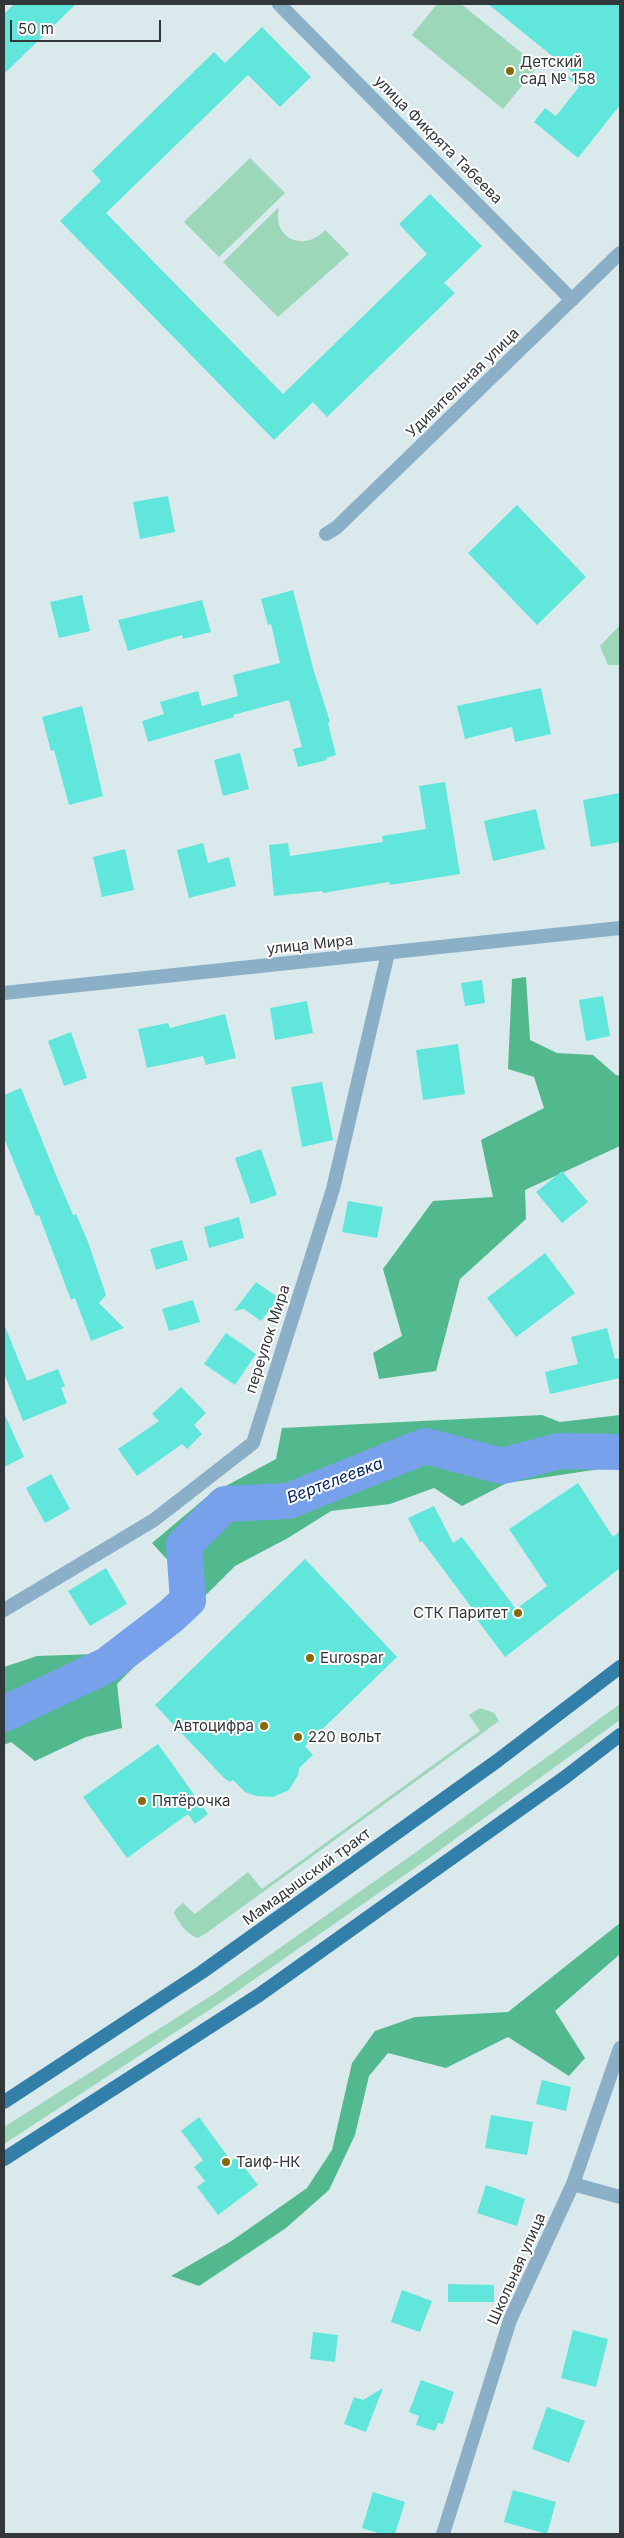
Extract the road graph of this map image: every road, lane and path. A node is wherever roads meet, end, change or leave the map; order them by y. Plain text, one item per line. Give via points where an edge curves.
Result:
1 (279, 4) edge
2 (620, 253) edge
3 (572, 300) junction
4 (326, 534) dead end
5 (620, 928) edge
6 (388, 953) junction
7 (4, 993) edge
8 (4, 1610) edge
9 (620, 1667) edge
10 (620, 1734) edge
11 (620, 2048) edge
12 (4, 2102) edge
13 (4, 2160) edge
14 (573, 2184) junction
15 (620, 2197) edge
16 (443, 2534) edge

1 - 3 street, улица Фикрята Табеева
2 - 3 street, Удивительная улица
3 - 4 street, Удивительная улица via 336,528
5 - 6 street, улица Мира
6 - 7 street, улица Мира
6 - 8 street, переулок Мира via 333,1189 253,1443 154,1520
9 - 12 main road, Мамадышский тракт via 497,1761 210,1967
10 - 13 main road via 564,1778 259,1995
11 - 14 street, Школьная улица
14 - 15 street
14 - 16 street, Школьная улица via 510,2320

